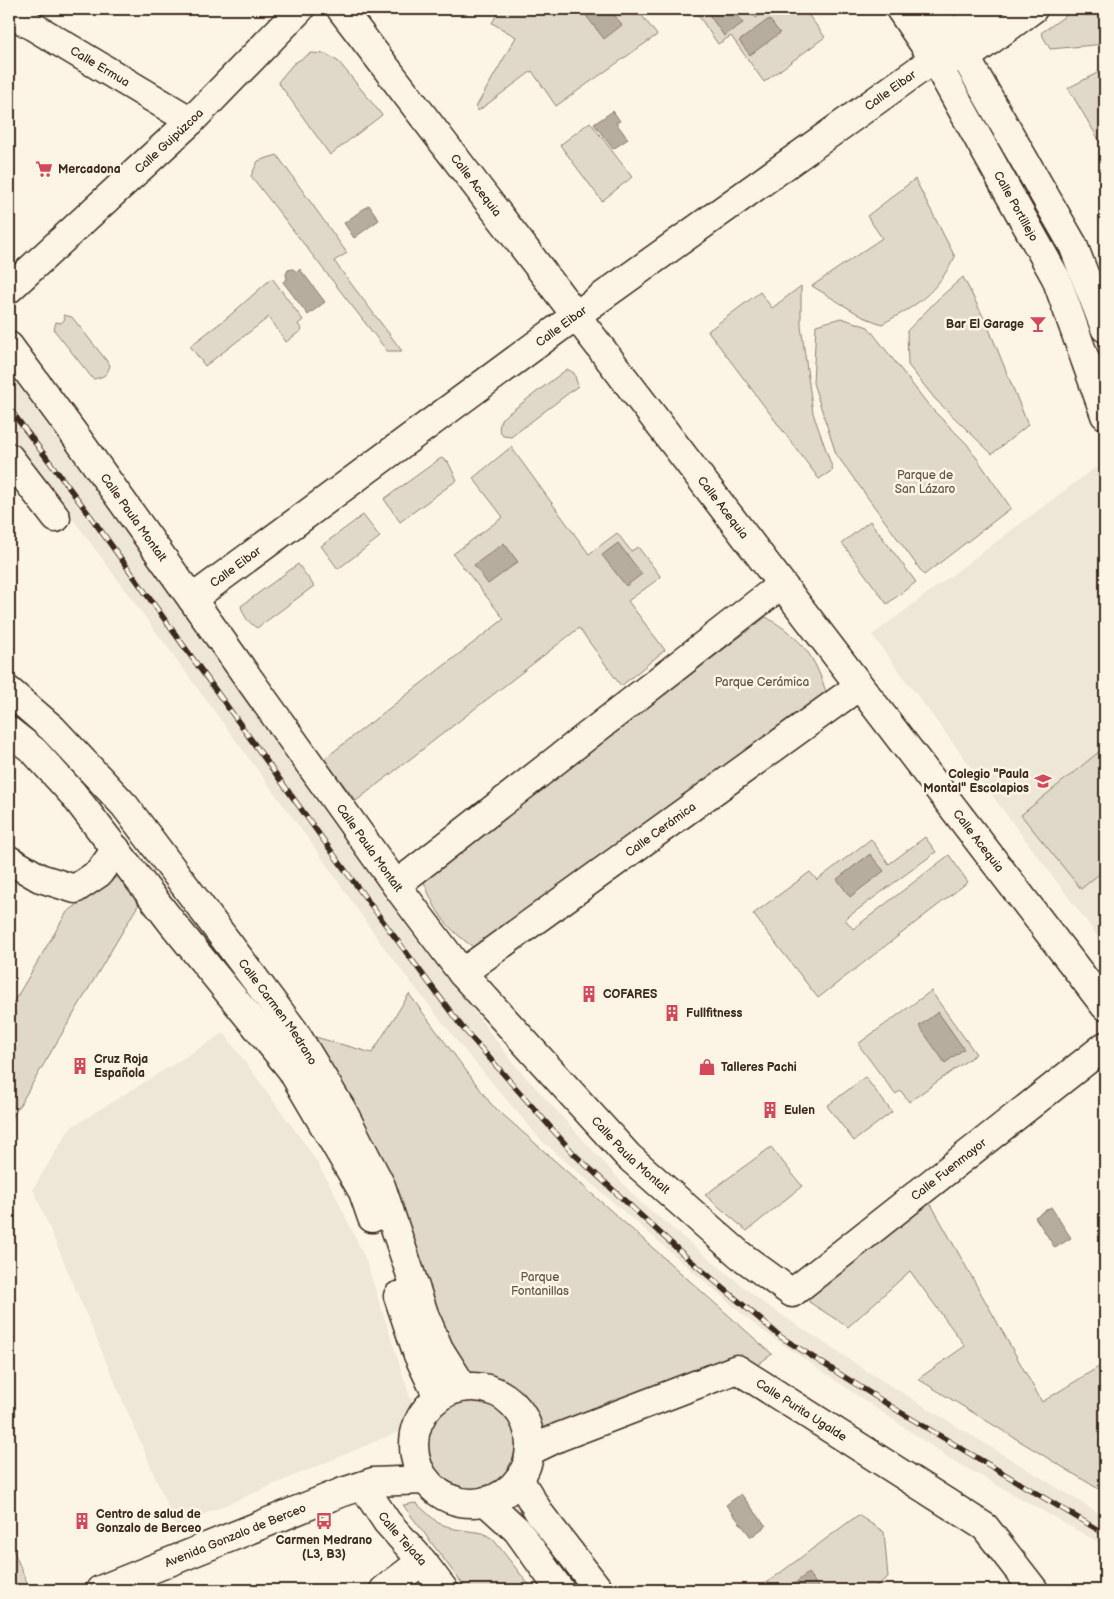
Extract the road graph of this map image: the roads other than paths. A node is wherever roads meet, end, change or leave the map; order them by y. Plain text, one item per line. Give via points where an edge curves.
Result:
1 (300, 9) edge
2 (341, 9) edge
3 (900, 9) edge
4 (933, 9) edge
5 (988, 9) edge
6 (1034, 9) edge
7 (9, 12) edge
8 (959, 47) junction
9 (934, 59) junction
10 (191, 121) junction
11 (9, 289) edge
12 (575, 316) junction
13 (1105, 328) edge
14 (9, 346) edge
15 (1105, 415) edge
16 (9, 457) edge
17 (56, 518) dead end
18 (781, 585) junction
19 (192, 599) junction
20 (860, 686) junction
21 (9, 690) edge
22 (9, 731) edge
23 (116, 849) junction
24 (9, 860) edge
25 (396, 885) junction
26 (462, 973) junction
27 (1105, 1006) edge
28 (1105, 1046) edge
29 (792, 1293) joint
30 (463, 1387) junction
31 (438, 1397) junction
32 (415, 1440) junction
33 (530, 1451) junction
34 (519, 1479) junction
35 (426, 1480) junction
36 (368, 1484) junction
37 (486, 1501) junction
38 (422, 1561) junction
39 (100, 1590) edge
40 (384, 1590) edge
41 (444, 1590) edge
42 (560, 1590) edge
43 (599, 1590) edge
44 (1034, 1590) edge

1 - 10 street, Calle Guipúzcoa
2 - 12 street, Calle Acequia
3 - 9 street, Calle Portillejo
4 - 8 street
5 - 8 street
6 - 8 street
7 - 10 street, Calle Ermua
8 - 9 street
8 - 13 street via 1073,245
9 - 12 street, Calle Eibar
9 - 15 street, Calle Portillejo via 1056,278
10 - 11 street, Calle Guipúzcoa
12 - 18 street, Calle Acequia
12 - 19 street, Calle Eibar
14 - 19 street, Calle Paula Montalt
16 - 17 street
18 - 20 street, Calle Acequia
18 - 25 street
19 - 25 street, Calle Paula Montalt
20 - 26 street, Calle Cerámica
20 - 27 street, Calle Acequia
21 - 30 street, Calle Carmen Medrano via 54,728 125,806 294,1031 342,1110 381,1186 424,1314 439,1349
22 - 23 street, Calle Carmen Medrano via 34,751 74,794
23 - 24 street via 99,873 75,889 40,878
23 - 31 street, Calle Carmen Medrano via 291,1069 363,1192 418,1355
25 - 26 street, Calle Paula Montalt
26 - 29 street, Calle Paula Montalt via 628,1156 740,1255
28 - 29 street, Calle Fuenmayor
30 - 31 street
30 - 33 street via 481,1387 498,1392 512,1402 524,1416 530,1433
31 - 32 street via 425,1411 416,1428
32 - 35 street via 416,1464
32 - 36 street, Avenida Gonzalo de Berceo via 394,1467
33 - 34 street
33 - 44 street, Calle Purita Ugalde via 737,1369 985,1527
34 - 37 street via 504,1493
34 - 43 street via 540,1514
35 - 36 street, Avenida Gonzalo de Berceo
35 - 37 street via 452,1500
36 - 38 street, Calle Tejada via 387,1522
36 - 39 street, Avenida Gonzalo de Berceo
37 - 42 street via 518,1530
38 - 40 street
38 - 41 street, Calle Tejada

